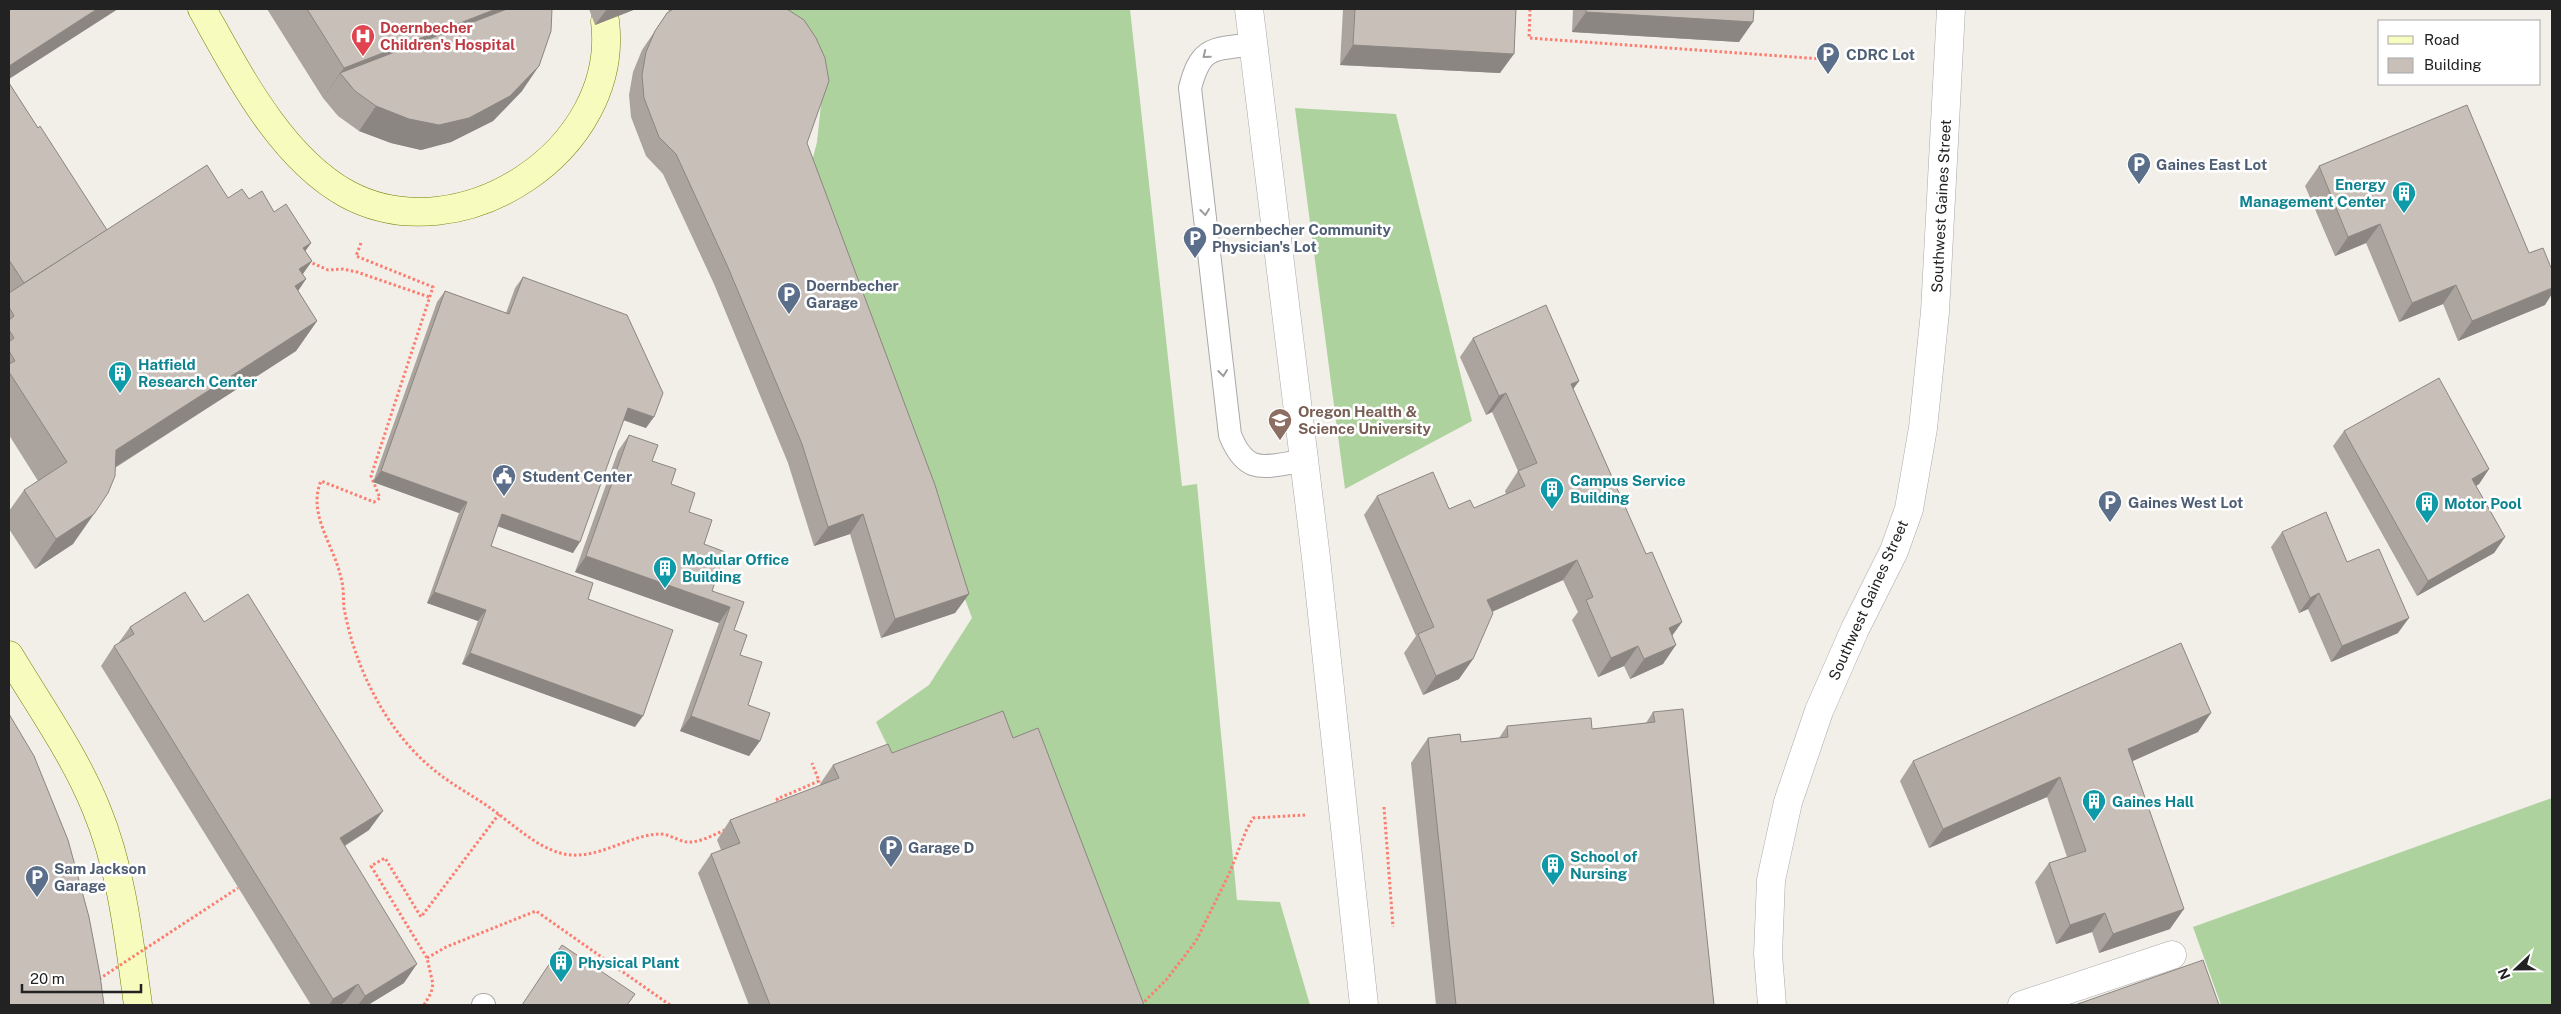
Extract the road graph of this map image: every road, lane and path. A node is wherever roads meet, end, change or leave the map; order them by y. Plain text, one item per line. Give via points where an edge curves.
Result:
1 (202, 9) edge
2 (1249, 9) edge
3 (1530, 9) edge
4 (1951, 9) edge
5 (604, 21) dead end
6 (1252, 44) junction
7 (1836, 60) dead end
8 (361, 243) dead end
9 (304, 260) edge
10 (429, 297) junction
11 (1303, 461) junction
12 (9, 655) edge
13 (812, 764) dead end
14 (1384, 807) dead end
15 (771, 810) edge
16 (500, 814) junction
17 (1305, 815) dead end
18 (735, 825) edge
19 (238, 888) dead end
20 (1393, 930) dead end
21 (2172, 955) dead end
22 (427, 958) junction
23 (94, 981) edge
24 (138, 1005) edge
25 (424, 1005) edge
26 (670, 1005) edge
27 (1141, 1005) edge
28 (1364, 1005) edge
29 (1772, 1005) edge
30 (2022, 1005) edge

1 - 5 street via 245,85 281,135 316,174 367,204 412,211 438,211 487,199 516,185 542,166 584,118 601,79 607,44
2 - 6 street
3 - 7 path via 1529,38
4 - 29 street, Southwest Gaines Street via 1935,312 1923,428 1911,500 1894,550 1819,711 1788,802 1771,880 1768,954
6 - 11 street
6 -> 11 lane via 1212,50 1202,57 1190,88 1230,435 1247,462 1259,467
8 - 10 path via 356,256 433,287
9 - 10 path via 328,270 357,272
10 - 16 path via 371,476 380,498 374,502 322,481 317,494 317,508 340,569 344,608 358,655 377,702 414,752 434,770
11 - 28 street
12 - 24 street via 75,764 96,808 122,897
13 - 15 path via 819,782 777,799 780,806
14 - 20 path
16 - 18 path via 552,850 571,855 659,834 694,841
16 - 22 path via 421,917 385,858 371,866
17 - 27 path via 1254,818 1196,941 1167,979
19 - 23 path, bridge
21 - 30 street
22 - 25 path via 433,984
22 - 26 path via 536,911

